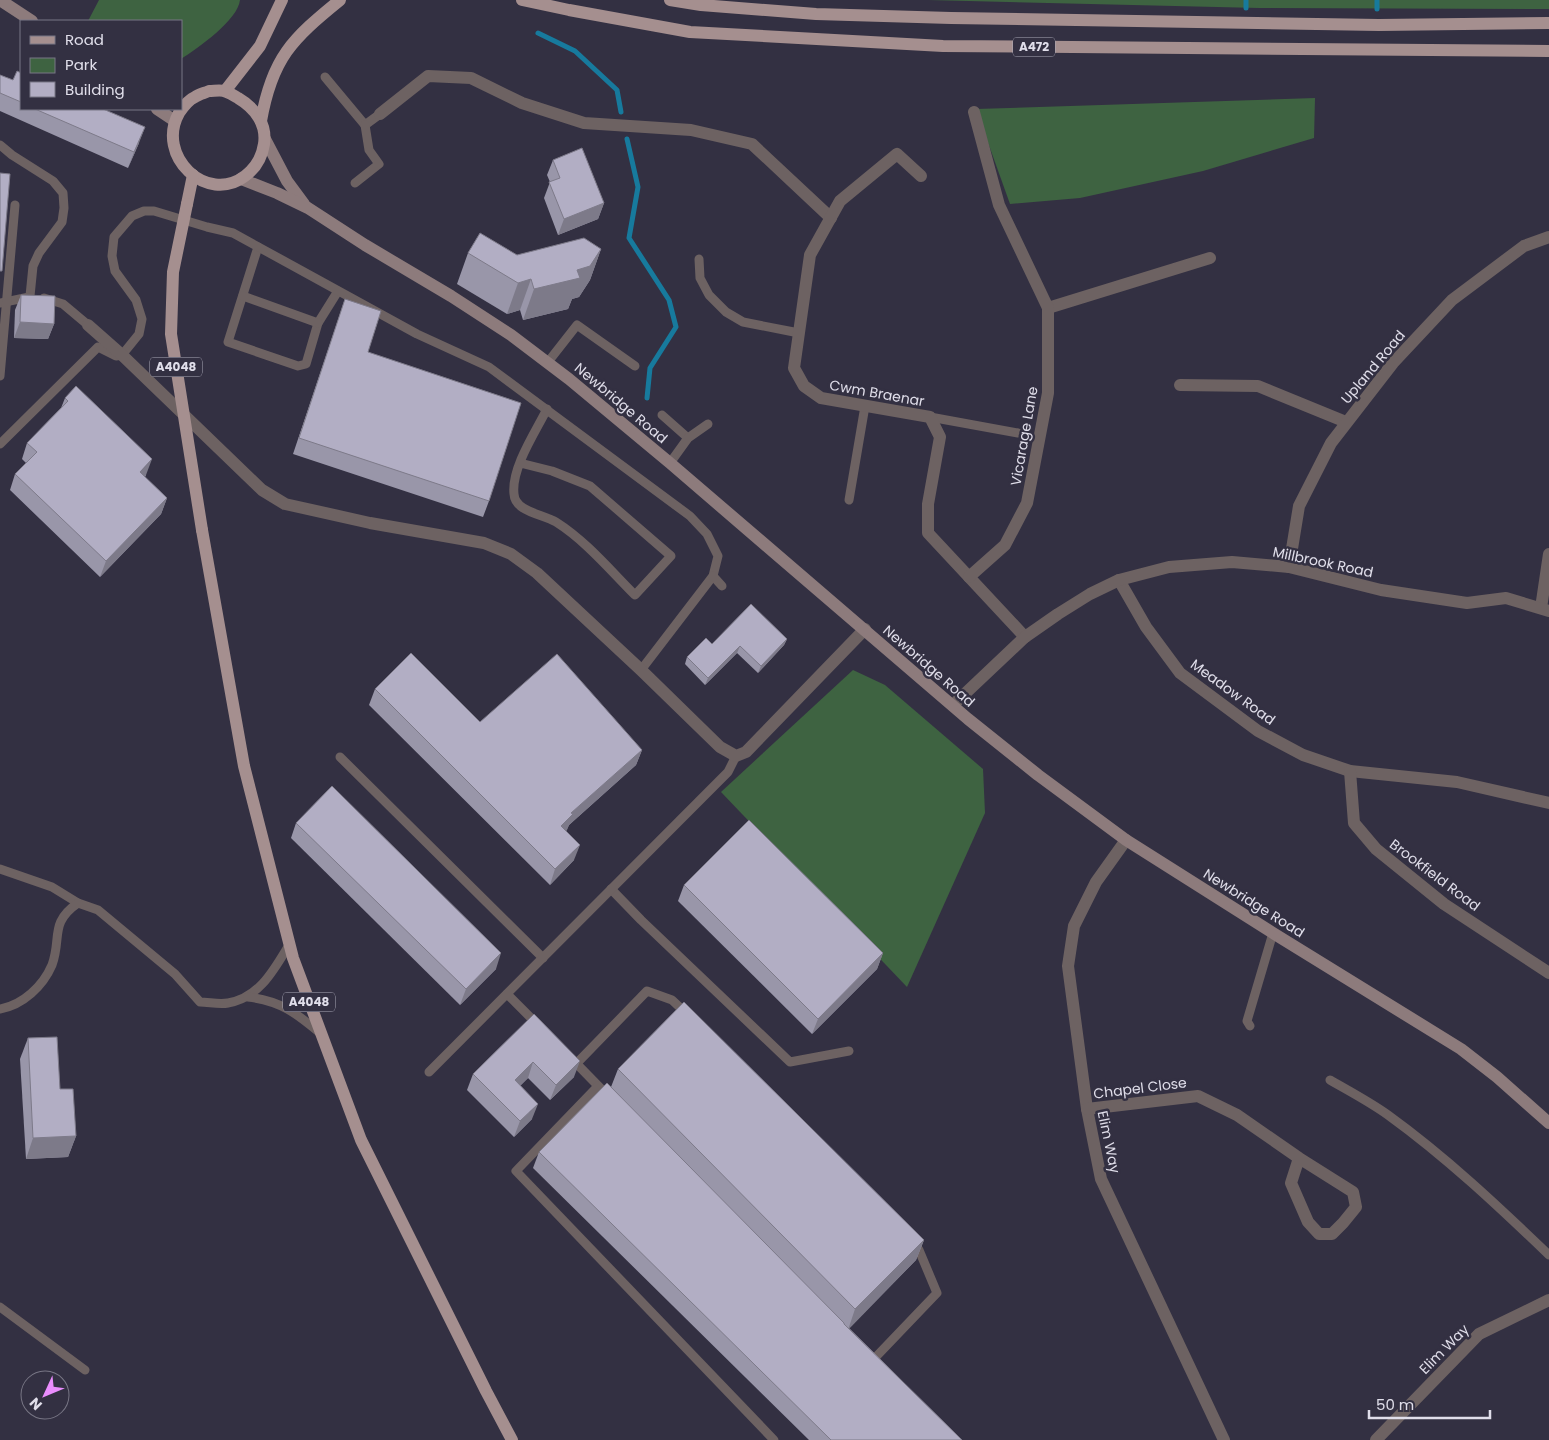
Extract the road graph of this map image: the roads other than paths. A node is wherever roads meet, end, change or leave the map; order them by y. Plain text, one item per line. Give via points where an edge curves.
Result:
1 (0, 0) edge
2 (282, 0) edge
3 (340, 0) edge
4 (522, 0) edge
5 (670, 0) edge
6 (30, 20) edge
7 (1549, 23) edge
8 (1549, 51) edge
9 (326, 77) dead end
10 (225, 91) junction
11 (182, 107) edge
12 (158, 110) edge
13 (180, 110) edge
14 (974, 112) dead end
15 (380, 114) joint
16 (175, 121) junction
17 (262, 121) junction
18 (365, 125) junction
19 (265, 139) junction
20 (0, 145) edge
21 (193, 175) junction
22 (921, 176) dead end
23 (241, 179) junction
24 (355, 183) dead end
25 (15, 205) dead end
26 (308, 208) junction
27 (831, 218) junction
28 (1549, 237) edge
29 (258, 247) junction
30 (1210, 258) dead end
31 (699, 259) dead end
32 (338, 291) junction
33 (30, 296) junction
34 (243, 296) junction
35 (3, 302) edge
36 (1048, 308) junction
37 (318, 323) junction
38 (88, 325) joint
39 (799, 333) junction
40 (122, 354) junction
41 (548, 362) junction
42 (635, 366) dead end
43 (0, 376) edge
44 (1180, 385) dead end
45 (865, 406) junction
46 (547, 409) junction
47 (662, 415) dead end
48 (930, 418) junction
49 (1346, 422) junction
50 (708, 424) dead end
51 (1018, 433) dead end
52 (688, 438) junction
53 (0, 444) edge
54 (520, 462) junction
55 (670, 463) junction
56 (849, 500) dead end
57 (1549, 554) edge
58 (1289, 567) junction
59 (713, 576) junction
60 (969, 577) junction
61 (1119, 580) junction
62 (722, 586) dead end
63 (1545, 610) edge
64 (865, 629) junction
65 (1025, 637) junction
66 (641, 670) junction
67 (953, 705) junction
68 (736, 756) junction
69 (340, 757) dead end
70 (1350, 771) junction
71 (1549, 803) edge
72 (1126, 840) junction
73 (0, 869) edge
74 (611, 889) junction
75 (78, 903) junction
76 (1273, 933) junction
77 (289, 945) junction
78 (543, 958) junction
79 (1549, 973) edge
80 (507, 994) junction
81 (248, 997) junction
82 (0, 1009) edge
83 (693, 1020) edge
84 (1250, 1026) dead end
85 (544, 1032) edge
86 (321, 1033) junction
87 (563, 1051) edge
88 (849, 1051) dead end
89 (576, 1064) junction
90 (430, 1072) dead end
91 (1330, 1080) dead end
92 (598, 1086) junction
93 (619, 1107) edge
94 (1087, 1109) junction
95 (1549, 1123) edge
96 (1299, 1158) junction
97 (908, 1236) edge
98 (1549, 1255) edge
99 (1549, 1300) edge
100 (0, 1307) edge
101 (872, 1362) edge
102 (85, 1370) dead end
103 (512, 1440) edge
104 (774, 1440) edge
105 (1224, 1440) edge
106 (1376, 1440) edge

1 - 6 main road
2 - 10 main road via 260,46
3 - 17 main road via 314,22 282,57 268,88
4 - 8 main road, A472 via 690,32 943,46
5 - 7 main road, A472 via 701,6 816,14 960,19 1379,25
9 - 18 lane
10 - 11 main road via 209,91
10 - 17 main road via 244,102
12 - 16 main road
13 - 16 main road
14 - 36 street, Vicarage Lane via 999,205
15 - 18 lane
15 - 27 street via 428,76 471,78 522,103 584,123 690,130 752,144
16 - 21 main road via 172,134 174,150 181,164
17 - 19 main road
18 - 24 lane via 369,150 379,164
19 - 23 main road via 257,163
19 - 26 main road, Newbridge Road via 287,181
20 - 33 lane via 53,182 63,193 62,222 33,266
21 - 23 main road via 216,184
21 - 77 main road, A4048, bridge via 173,272 170,334 244,766
22 - 27 street, Cwm Braenar via 897,154 840,201
23 - 26 main road, Newbridge Road
25 - 35 lane
26 - 41 main road, Newbridge Road via 479,314
27 - 39 street, Cwm Braenar via 810,255
28 - 49 street, Upland Road via 1524,246 1452,300 1393,363
29 - 32 lane
29 - 34 lane
29 - 40 lane via 233,233 154,210 132,216 114,237 112,256 115,271 136,300 142,319 139,334
30 - 36 street
31 - 39 lane via 700,278 709,295 726,312 743,322
32 - 37 lane
32 - 46 lane via 417,334 489,367
33 - 35 lane
33 - 38 lane via 42,296 63,304
34 - 37 lane
34 - 37 lane via 228,342 298,366 306,364
35 - 43 lane
36 - 60 street, Vicarage Lane via 1048,393 1027,503 1005,544
38 - 40 street
39 - 45 street, Cwm Braenar via 794,368 804,386 821,398
40 - 53 lane via 116,356 98,347
40 - 66 street via 262,490 285,504 484,543 511,554 538,573
41 - 42 lane via 577,325
41 - 55 main road, Newbridge Road
44 - 49 street via 1258,386
45 - 48 street, Cwm Braenar
45 - 56 lane
46 - 54 lane
46 - 59 lane via 696,522 707,534 718,556
47 - 52 lane
48 - 51 lane
48 - 60 street, Cwm Braenar via 940,437 928,504 928,534
49 - 58 street, Upland Road via 1330,443 1299,506
50 - 52 lane
52 - 55 lane
54 - 54 lane via 514,480 518,505 555,521 581,540 635,595 671,556 590,486
55 - 64 main road, Newbridge Road
57 - 63 street
58 - 61 street, Millbrook Road via 1232,562 1169,567
58 - 63 street, Millbrook Road via 1381,590 1467,603 1506,598
59 - 62 lane
59 - 66 lane
60 - 65 street, Cwm Braenar
61 - 65 street, Millbrook Road via 1090,594
61 - 70 street, Meadow Road via 1146,627 1180,674 1258,731 1302,755
64 - 67 main road, Newbridge Road
64 - 68 street via 746,752
65 - 67 street, Millbrook Road
66 - 68 street via 720,747
67 - 72 main road, Newbridge Road via 1038,775
68 - 74 lane via 728,772
69 - 78 lane
70 - 71 street, Meadow Road via 1457,782
70 - 79 street, Brookfield Road via 1354,823 1376,849 1444,904
72 - 76 main road, Newbridge Road
72 - 94 street, Elim Way via 1096,882 1074,926 1068,966
73 - 75 lane via 52,887
74 - 78 lane
74 - 88 lane via 790,1062
75 - 81 lane via 98,910 175,974 200,1002 227,1004
75 - 82 lane via 66,911 60,921 52,964 38,988
76 - 84 lane via 1247,1021
76 - 95 main road, Newbridge Road via 1461,1049
77 - 81 lane via 271,975
77 - 86 main road, A4048
78 - 80 lane
80 - 85 lane
80 - 90 lane
81 - 86 lane via 283,1005
83 - 89 lane via 672,1000 647,991
86 - 103 main road, A4048 via 361,1140
87 - 89 lane
89 - 92 lane
91 - 98 lane via 1408,1130 1472,1182
92 - 93 lane
92 - 104 lane via 516,1171
94 - 96 street, Chapel Close via 1198,1096 1237,1115
94 - 105 street, Elim Way via 1101,1179
96 - 96 street, Chapel Close via 1292,1183 1308,1222 1319,1234 1332,1234 1356,1207 1353,1192
97 - 101 lane via 918,1250 936,1293
99 - 106 street, Elim Way via 1479,1334
100 - 102 lane

